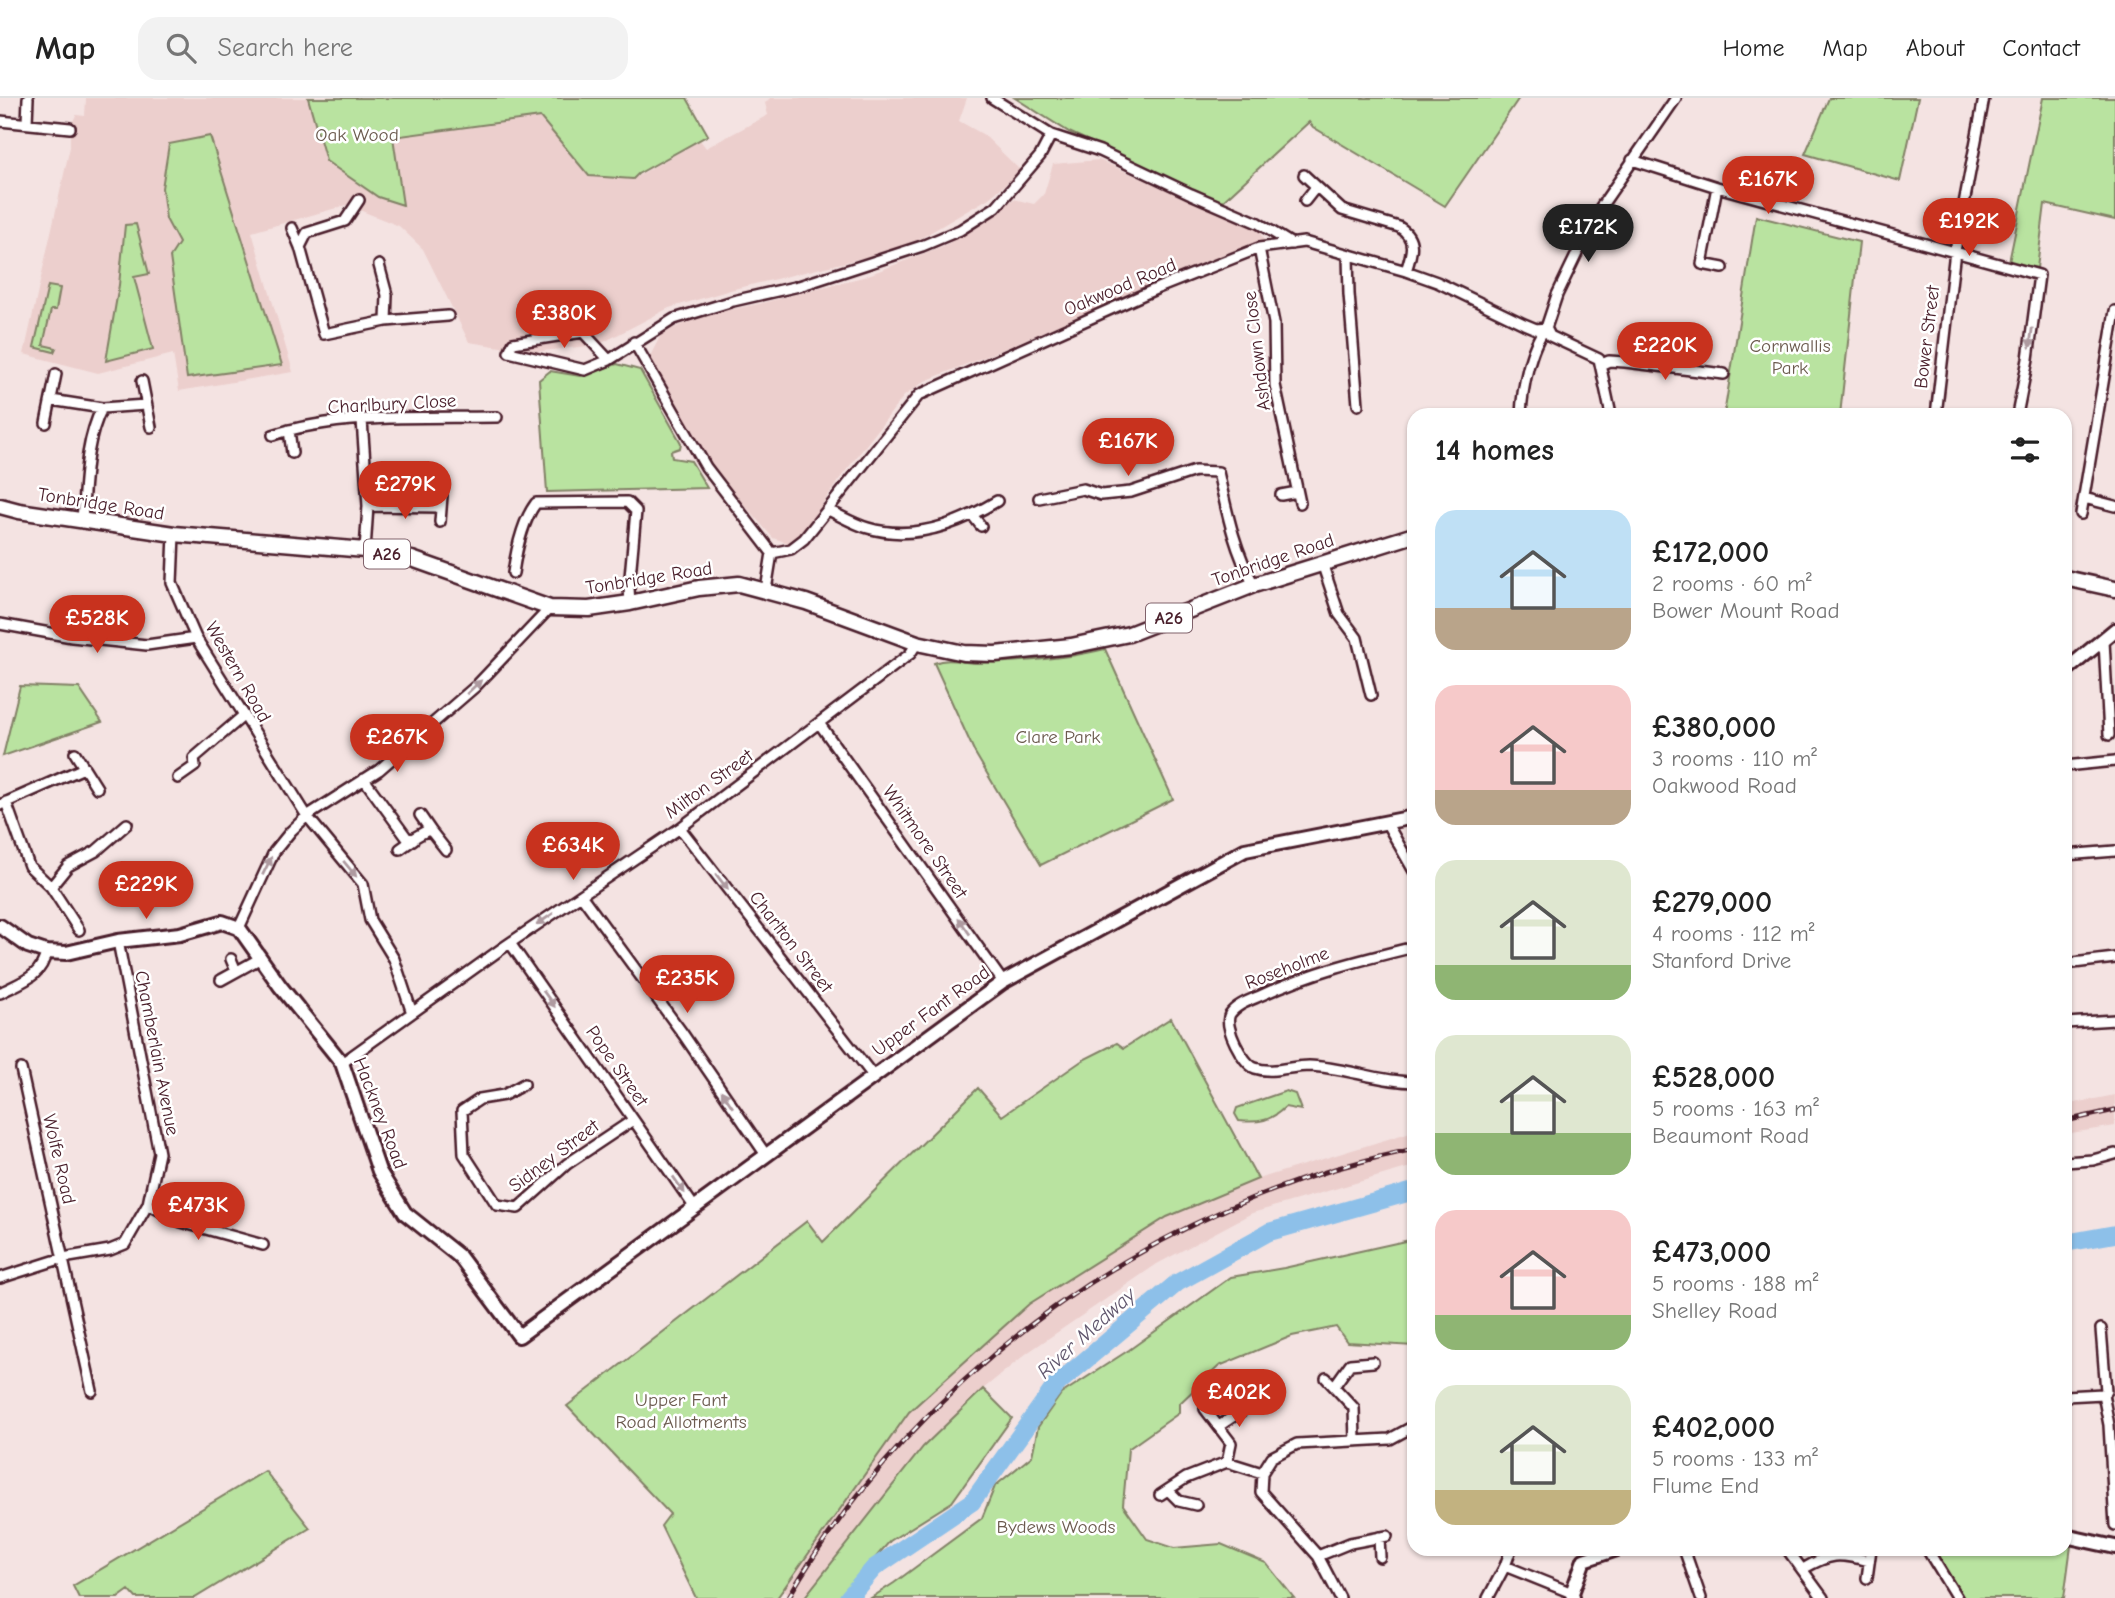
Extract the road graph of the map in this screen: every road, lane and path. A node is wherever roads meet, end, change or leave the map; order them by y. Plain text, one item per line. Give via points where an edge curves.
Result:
1 (28, 98) edge
2 (992, 98) edge
3 (1676, 98) edge
4 (1984, 98) edge
5 (0, 121) edge
6 (27, 123) junction
7 (70, 128) dead end
8 (1051, 135) junction
9 (1632, 160) junction
10 (1304, 175) dead end
11 (1316, 187) junction
12 (1717, 187) junction
13 (359, 200) dead end
14 (1305, 201) dead end
15 (292, 228) dead end
16 (1292, 244) junction
17 (300, 247) junction
18 (1259, 248) junction
19 (1955, 251) junction
20 (1348, 255) junction
21 (380, 264) dead end
22 (1723, 268) dead end
23 (1406, 271) junction
24 (2115, 311) edge
25 (448, 316) dead end
26 (387, 321) junction
27 (2114, 327) edge
28 (1546, 328) junction
29 (634, 342) junction
30 (609, 360) junction
31 (1602, 364) junction
32 (56, 374) dead end
33 (1724, 374) dead end
34 (142, 381) dead end
35 (51, 400) junction
36 (146, 405) junction
37 (1358, 405) dead end
38 (102, 408) junction
39 (1522, 408) edge
40 (1610, 408) edge
41 (1937, 408) edge
42 (2018, 408) edge
43 (497, 417) dead end
44 (362, 420) junction
45 (46, 424) dead end
46 (151, 427) dead end
47 (289, 430) junction
48 (273, 435) dead end
49 (292, 453) dead end
50 (1297, 492) junction
51 (1281, 495) dead end
52 (442, 496) dead end
53 (1039, 498) dead end
54 (2084, 498) junction
55 (997, 501) dead end
56 (1300, 503) dead end
57 (0, 506) edge
58 (368, 506) junction
59 (2115, 506) edge
60 (441, 507) junction
61 (828, 510) junction
62 (2081, 514) dead end
63 (973, 516) junction
64 (82, 520) junction
65 (440, 522) dead end
66 (981, 526) dead end
67 (174, 534) junction
68 (1407, 537) edge
69 (365, 550) junction
70 (772, 553) junction
71 (1322, 563) junction
72 (513, 573) dead end
73 (2072, 580) edge
74 (1254, 585) junction
75 (2115, 589) edge
76 (766, 590) junction
77 (629, 603) junction
78 (550, 608) junction
79 (0, 624) edge
80 (2115, 630) edge
81 (196, 638) junction
82 (2104, 642) junction
83 (917, 643) junction
84 (2072, 666) edge
85 (1371, 695) dead end
86 (243, 716) junction
87 (820, 723) junction
88 (2109, 735) dead end
89 (75, 753) dead end
90 (2115, 761) edge
91 (2072, 765) edge
92 (84, 768) junction
93 (178, 778) dead end
94 (364, 779) junction
95 (97, 788) dead end
96 (3, 804) edge
97 (307, 816) junction
98 (419, 816) dead end
99 (1407, 818) edge
100 (1386, 822) junction
101 (127, 824) dead end
102 (680, 828) junction
103 (431, 831) junction
104 (414, 839) junction
105 (400, 849) dead end
106 (446, 850) dead end
107 (2115, 851) edge
108 (2072, 854) edge
109 (1407, 860) edge
110 (51, 887) junction
111 (581, 895) junction
112 (0, 926) edge
113 (239, 928) junction
114 (79, 930) dead end
115 (118, 941) junction
116 (510, 943) junction
117 (1407, 949) edge
118 (46, 952) junction
119 (261, 958) junction
120 (2115, 958) edge
121 (231, 959) dead end
122 (2072, 963) edge
123 (236, 971) junction
124 (220, 980) dead end
125 (1003, 982) junction
126 (0, 993) edge
127 (412, 1013) junction
128 (2115, 1020) edge
129 (2072, 1023) edge
130 (342, 1063) junction
131 (21, 1069) dead end
132 (874, 1077) junction
133 (1407, 1081) edge
134 (524, 1084) dead end
135 (634, 1119) junction
136 (2115, 1154) edge
137 (766, 1155) junction
138 (2072, 1162) edge
139 (148, 1204) junction
140 (695, 1209) junction
141 (263, 1245) dead end
142 (63, 1258) junction
143 (0, 1278) edge
144 (2101, 1329) dead end
145 (519, 1336) joint
146 (1373, 1362) dead end
147 (1326, 1378) dead end
148 (1335, 1385) junction
149 (93, 1391) dead end
150 (2103, 1394) junction
151 (2072, 1396) edge
152 (1246, 1408) dead end
153 (1205, 1409) dead end
154 (1219, 1426) junction
155 (1407, 1430) edge
156 (1355, 1440) junction
157 (1227, 1462) junction
158 (1262, 1474) junction
159 (1196, 1505) dead end
160 (2115, 1525) edge
161 (2072, 1538) edge
162 (2115, 1547) edge
163 (1318, 1556) junction
164 (1509, 1556) edge
165 (1596, 1556) edge
166 (1686, 1556) edge
167 (1793, 1556) edge
168 (1870, 1556) edge
169 (1931, 1556) edge
170 (1380, 1557) dead end
171 (1869, 1560) junction
172 (1505, 1566) junction
173 (1803, 1569) junction
174 (1867, 1578) dead end
175 (1572, 1596) edge
176 (1340, 1598) edge
177 (1488, 1598) edge
178 (1701, 1598) edge
179 (1823, 1598) edge
180 (1957, 1598) edge

1 - 6 street
2 - 8 street
3 - 9 street
4 - 19 street, Bower Street
5 - 6 street
6 - 7 street
8 - 16 street via 1100,151 1258,223
8 - 29 street via 1040,156 996,207 960,230 799,286 674,319
9 - 12 street
9 - 28 street via 1597,214
10 - 11 street
11 - 14 street
11 - 23 street via 1342,210 1406,232 1412,249
12 - 19 street
12 - 22 street via 1702,264
13 - 17 street via 345,221 307,233
15 - 17 street
16 - 18 street, Oakwood Road
16 - 20 street, Oakwood Road
17 - 26 street via 324,334
18 - 50 street, Ashdown Close via 1274,323 1275,385
18 - 61 street, Oakwood Road via 919,395
19 - 41 street, Bower Street
19 -> 42 street via 2039,275
20 - 23 street, Oakwood Road
20 - 37 street
21 - 26 street
23 - 28 street, Oakwood Road via 1536,329
24 - 27 street
25 - 26 street
27 - 54 street
28 - 31 street, Oakwood Road via 1550,335
28 - 39 street via 1538,336
29 - 30 street
29 - 70 street via 706,467
30 - 30 street via 583,332 513,343 509,352 585,370
31 - 33 street via 1625,362
31 - 40 street
32 - 35 street
34 - 36 street
35 - 38 street
35 - 45 street
36 - 38 street
36 - 46 street
38 - 64 street via 86,468
43 - 44 street, Charlbury Close
44 - 47 street, Charlbury Close
44 - 58 street
47 - 48 street, Charlbury Close
47 - 49 street
50 - 51 street
50 - 56 street, Ashdown Close
52 - 60 street
53 - 74 street via 1083,489 1101,495 1131,492 1195,471 1218,472 1232,536
54 - 59 street
54 - 62 street
55 - 63 street
57 - 64 main road, Tonbridge Road / A26
58 - 60 street
58 - 69 street
60 - 65 street
61 - 63 street via 867,528 898,534
61 - 70 street, Oakwood Road via 791,549
63 - 66 street
64 - 67 main road, Tonbridge Road / A26
67 - 69 main road, Tonbridge Road / A26
67 - 81 street, Western Road via 172,583
68 - 71 main road, Tonbridge Road / A26
69 - 78 main road, Tonbridge Road / A26 via 412,559
70 - 76 street
71 - 74 main road, Tonbridge Road / A26
71 - 85 street via 1339,614 1357,638
72 - 77 street via 528,513 536,503 627,502 636,511
73 - 75 main road
74 - 83 main road, Tonbridge Road / A26 via 1129,634 1071,646 995,654
76 - 77 main road, Tonbridge Road / A26 via 740,584
76 - 83 main road, Tonbridge Road / A26
77 - 78 main road, Tonbridge Road / A26
94 -> 78 street via 476,685
79 - 81 street via 147,645
80 - 82 street
81 - 86 street, Western Road
82 - 84 street
82 - 88 street
83 - 87 street, Milton Street via 910,654
86 - 93 street
86 - 97 street, Western Road
87 - 102 street, Milton Street
125 -> 87 street, Whitmore Street
89 - 92 street
90 - 91 street
92 - 95 street
92 - 96 street
94 - 97 street
94 - 104 street via 405,836
96 - 110 street via 29,866
113 -> 97 street via 274,852
97 -> 127 street, Western Road via 363,884 370,920 394,959
98 - 103 street
99 - 100 street, Upper Fant Road
100 - 109 street
100 - 125 street, Upper Fant Road via 1245,850
101 - 110 street via 96,851 68,866
102 - 111 street, Milton Street
102 -> 132 street, Charlton Street
103 - 104 street
103 - 106 street
104 - 105 street
107 - 108 street
110 - 114 street
111 -> 116 street, Milton Street
137 -> 111 street
112 - 118 street via 28,946
113 - 115 street via 222,922 180,934
113 - 119 street, Hackney Road
115 - 118 street via 66,953
115 - 139 street, Chamberlain Avenue via 159,1153
116 - 127 street, Milton Street
116 -> 135 street, Pope Street
117 - 133 street, Roseholme via 1306,976 1241,1004 1228,1020 1246,1063 1254,1068 1309,1066
118 - 126 street via 40,970
119 - 123 street
119 - 130 street, Hackney Road
120 - 122 street
121 - 123 street
123 - 124 street
125 - 132 street, Upper Fant Road
127 - 130 street, Milton Street
128 - 129 street
130 - 145 street, Hackney Road via 379,1171 405,1213 460,1257
131 - 142 street, Wolfe Road
132 - 137 street, Upper Fant Road
134 - 135 street, Sidney Street via 504,1095 480,1099 462,1111 464,1154 497,1205 518,1208 567,1164
135 -> 140 street, Pope Street
136 - 138 street
137 - 140 street, Upper Fant Road
139 - 141 street via 181,1222
139 - 142 street, Chamberlain Avenue via 125,1244
140 - 145 street, Upper Fant Road
142 - 143 street, Chamberlain Avenue
142 - 149 street, Wolfe Road
144 - 150 street
146 - 148 street via 1350,1364
147 - 148 street
148 - 156 street via 1354,1408
150 - 151 street
150 - 160 street
152 - 154 street
153 - 154 street
154 - 157 street via 1231,1443
155 - 156 street via 1390,1439
156 - 158 street via 1297,1444 1272,1457
157 - 158 street
157 - 159 street via 1186,1478 1164,1493
158 - 163 street via 1261,1492
161 - 162 street
163 - 170 street via 1383,1536
163 - 176 street
164 - 172 street
165 - 175 street via 1584,1560
166 - 178 street
167 - 173 street
168 - 171 street
169 - 180 street
171 - 173 street via 1825,1556
171 - 174 street
172 - 175 street
172 - 177 street
173 - 179 street

